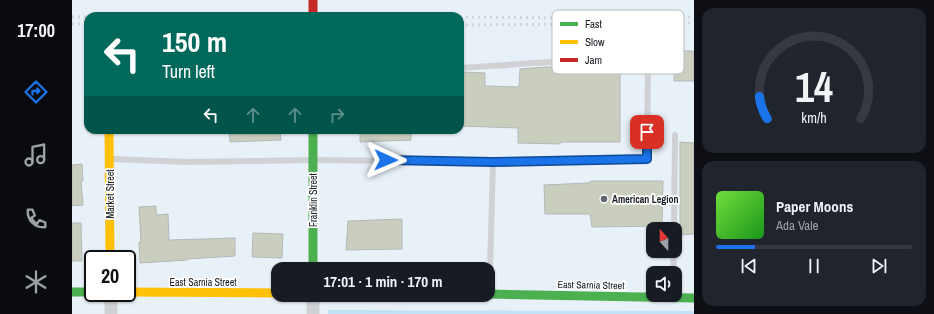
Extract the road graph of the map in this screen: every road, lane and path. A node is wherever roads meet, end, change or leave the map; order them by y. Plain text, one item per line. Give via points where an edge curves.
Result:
1 (313, 0) edge
2 (313, 12) edge
3 (552, 62) edge
4 (464, 68) edge
5 (648, 74) edge
6 (109, 134) edge
7 (313, 134) edge
8 (675, 134) dead end
9 (110, 158) junction
10 (313, 160) junction
11 (493, 162) junction
12 (674, 222) edge
13 (110, 250) edge
14 (313, 262) edge
15 (490, 262) edge
16 (72, 292) edge
17 (84, 292) edge
18 (136, 292) edge
19 (271, 293) edge
20 (495, 294) edge
21 (646, 296) edge
22 (682, 297) edge
23 (694, 298) edge
24 (111, 302) edge
25 (313, 302) edge
26 (111, 314) edge
27 (313, 314) edge

1 - 2 main road
3 - 4 lane
5 - 11 lane via 647,159
6 - 9 main road, Market Street
7 - 10 main road, Franklin Street
8 - 12 lane
9 - 10 lane via 188,162
9 - 13 main road, Market Street
10 - 11 lane
10 - 14 main road, Franklin Street
11 - 15 lane
16 - 17 main road
18 - 19 main road, East Sarnia Street
20 - 21 main road, East Sarnia Street
22 - 23 main road, East Sarnia Street
24 - 26 street
25 - 27 street

